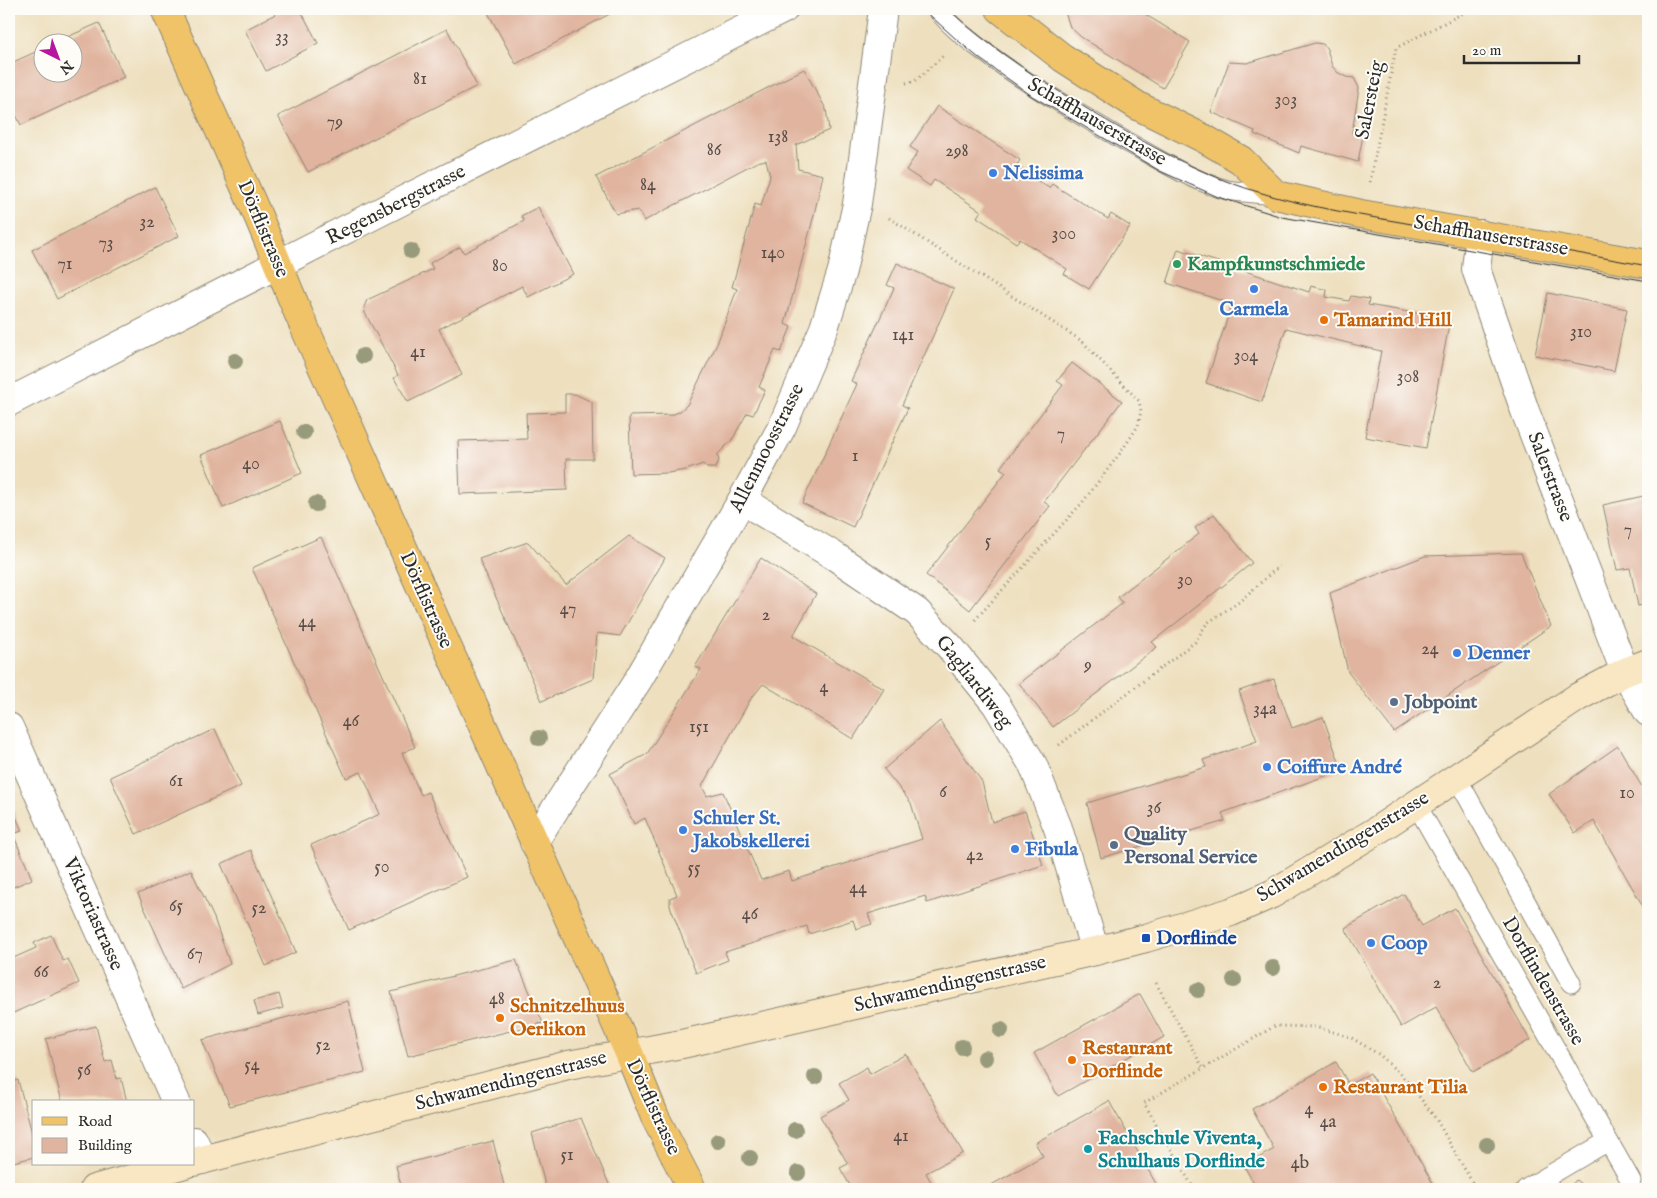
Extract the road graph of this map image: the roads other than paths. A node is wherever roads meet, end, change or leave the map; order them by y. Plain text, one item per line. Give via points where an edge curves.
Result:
1 (165, 9) edge
2 (784, 9) edge
3 (883, 9) edge
4 (938, 9) edge
5 (1000, 9) edge
6 (1276, 195) junction
7 (1480, 234) junction
8 (1648, 264) edge
9 (279, 265) junction
10 (9, 402) edge
11 (742, 500) junction
12 (1636, 668) edge
13 (1648, 712) edge
14 (9, 727) edge
15 (1457, 778) junction
16 (1416, 804) junction
17 (534, 842) junction
18 (1095, 951) junction
19 (1571, 983) dead end
20 (629, 1053) junction
21 (175, 1100) edge
22 (1608, 1140) junction
23 (195, 1157) edge
24 (166, 1166) edge
25 (1631, 1181) dead end
26 (94, 1189) edge
27 (692, 1189) edge
28 (1526, 1189) edge

1 - 9 main road, Dörflistrasse
2 - 9 street, Regensbergstrasse
3 - 11 street, Allenmoosstrasse via 857,204 842,271 824,328 782,427
4 - 6 lane, Schaffhauserstrasse via 964,36 1032,85 1164,162 1227,190
5 - 6 main road, Schaffhauserstrasse via 1063,58 1138,106 1241,160
6 - 7 main road, Schaffhauserstrasse via 1362,214
7 - 8 main road, Schaffhauserstrasse
7 - 12 street, Salerstrasse via 1476,269 1525,411
9 - 10 street, Regensbergstrasse
9 - 17 main road, Dörflistrasse
11 - 17 street, Allenmoosstrasse via 638,680
11 - 18 street, Gagliardiweg via 917,612 996,704 1033,765 1058,828
12 - 13 street, Salerstrasse
12 - 15 street, Schwamendingenstrasse via 1578,697
14 - 21 street, Viktoriastrasse
15 - 16 street, Schwamendingenstrasse
15 - 19 lane
16 - 18 street, Schwamendingenstrasse via 1272,894 1231,912
16 - 22 lane, Dorflindenstrasse
17 - 20 main road, Dörflistrasse
18 - 20 street, Schwamendingenstrasse
20 - 23 street, Schwamendingenstrasse via 568,1065
20 - 27 main road, Dörflistrasse via 655,1117
22 - 25 lane, Dorflindenstrasse
22 - 28 lane
24 - 26 street, Schwamendingenstrasse

